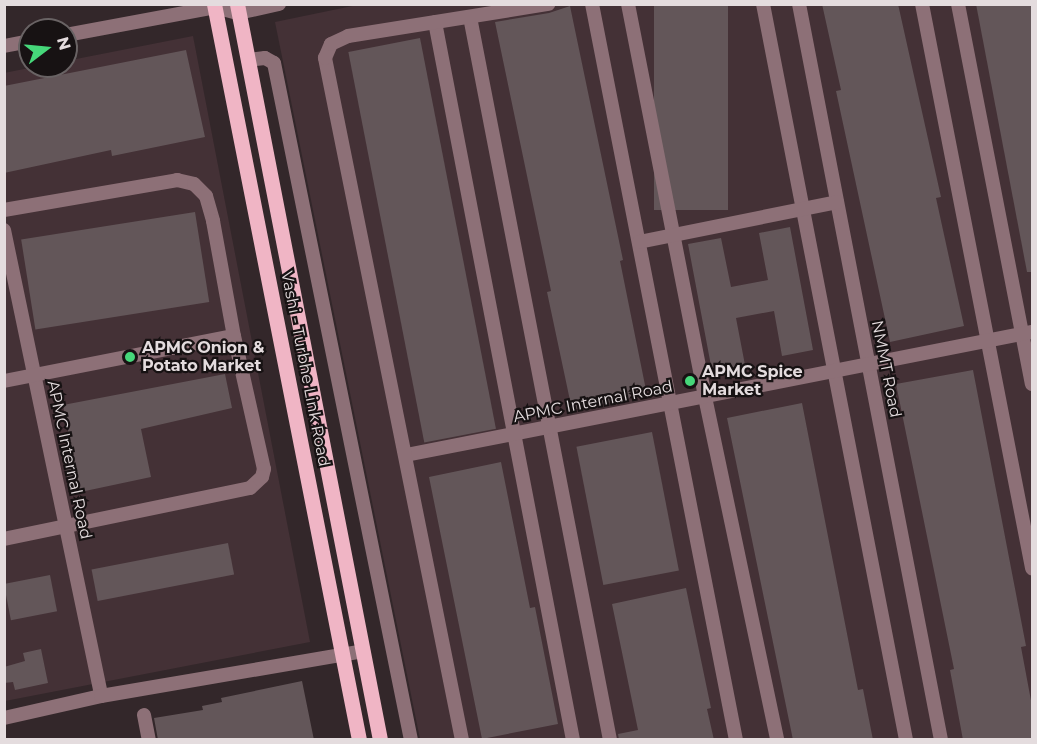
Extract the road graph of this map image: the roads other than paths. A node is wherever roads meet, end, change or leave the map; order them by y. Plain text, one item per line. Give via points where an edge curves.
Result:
1 (279, 4) edge
2 (548, 4) edge
3 (592, 4) edge
4 (628, 4) edge
5 (763, 4) edge
6 (799, 4) edge
7 (922, 4) edge
8 (958, 4) edge
9 (216, 5) edge
10 (238, 9) edge
11 (470, 17) junction
12 (435, 22) junction
13 (78, 32) edge
14 (248, 60) junction
15 (837, 202) junction
16 (803, 209) junction
17 (4, 210) edge
18 (4, 230) edge
19 (673, 235) junction
20 (639, 242) junction
21 (1028, 333) edge
22 (234, 336) junction
23 (988, 341) junction
24 (869, 364) junction
25 (834, 371) junction
26 (35, 376) junction
27 (4, 381) edge
28 (1032, 384) edge
29 (705, 397) junction
30 (670, 404) junction
31 (549, 428) junction
32 (514, 434) junction
33 (406, 455) junction
34 (66, 525) junction
35 (4, 538) edge
36 (1032, 568) edge
37 (363, 651) junction
38 (343, 655) junction
39 (101, 696) junction
40 (144, 715) dead end
41 (4, 718) edge
42 (149, 740) edge
43 (359, 740) edge
44 (380, 740) edge
45 (411, 740) edge
46 (462, 740) edge
47 (573, 740) edge
48 (610, 740) edge
49 (736, 740) edge
50 (777, 740) edge
51 (906, 740) edge
52 (941, 740) edge

1 - 10 street
2 - 11 street
3 - 20 street
4 - 19 street
5 - 16 street
6 - 15 street, NMMT Road
7 - 23 street
8 - 21 street
9 - 10 street
9 - 13 street
9 - 38 main road, Vashi - Turbhe Link Road
10 - 14 main road, Vashi - Turbhe Link Road
11 - 12 street
11 - 31 street
12 - 32 street
12 - 33 street via 348,36 331,44 325,58
14 - 37 main road, Vashi - Turbhe Link Road
14 - 45 street via 265,58 274,63
15 - 16 street
15 - 24 street, NMMT Road
16 - 19 street
16 - 25 street
17 - 22 street via 177,180 194,184 206,196 213,220
18 - 26 street, APMC Internal Road
19 - 20 street
19 - 29 street
20 - 30 street
21 - 23 street, APMC Internal Road
21 - 28 street
22 - 26 street
22 - 34 street via 264,469 257,484
23 - 24 street, APMC Internal Road
23 - 36 street
24 - 25 street, APMC Internal Road
24 - 52 street, NMMT Road
25 - 29 street, APMC Internal Road
25 - 51 street
26 - 27 street
26 - 34 street, APMC Internal Road
29 - 30 street, APMC Internal Road
29 - 50 street
30 - 31 street, APMC Internal Road
30 - 49 street
31 - 32 street, APMC Internal Road
31 - 48 street
32 - 33 street, APMC Internal Road
32 - 47 street
33 - 46 street
34 - 35 street
34 - 39 street, APMC Internal Road
37 - 38 street
37 - 44 main road, Vashi - Turbhe Link Road
38 - 39 street
38 - 43 main road, Vashi - Turbhe Link Road
39 - 41 street
40 - 42 street

